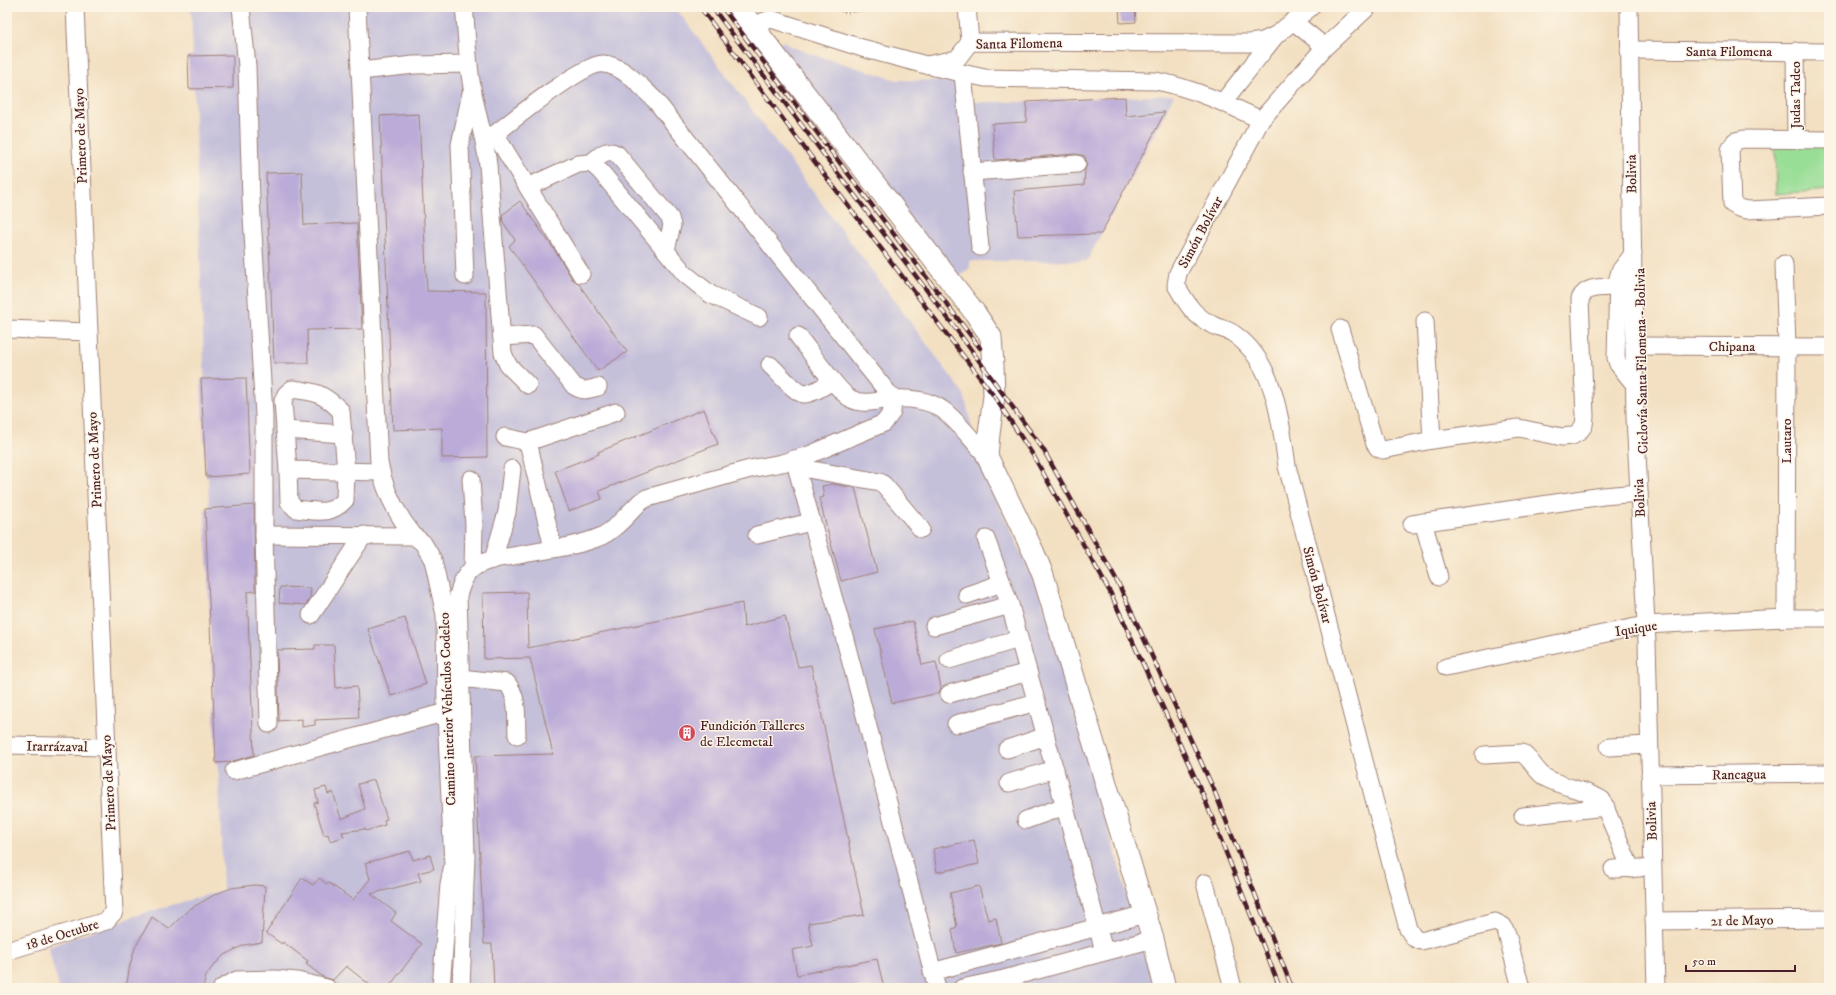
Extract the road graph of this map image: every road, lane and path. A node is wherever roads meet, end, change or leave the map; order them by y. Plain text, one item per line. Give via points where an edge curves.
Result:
1 (75, 7) edge
2 (241, 7) edge
3 (357, 7) edge
4 (464, 7) edge
5 (738, 7) edge
6 (841, 7) edge
7 (877, 7) edge
8 (967, 7) edge
9 (1310, 7) edge
10 (1368, 7) edge
11 (1628, 7) edge
12 (1294, 22) junction
13 (754, 28) junction
14 (1276, 35) junction
15 (970, 42) junction
16 (1325, 47) junction
17 (1629, 50) junction
18 (1795, 51) junction
19 (1829, 52) edge
20 (468, 64) junction
21 (926, 65) junction
22 (360, 71) junction
23 (963, 74) junction
24 (472, 88) junction
25 (1223, 102) junction
26 (1258, 125) junction
27 (490, 138) junction
28 (1796, 139) junction
29 (1829, 140) edge
30 (591, 163) junction
31 (1077, 164) dead end
32 (972, 172) junction
33 (528, 187) junction
34 (1829, 206) edge
35 (980, 247) dead end
36 (666, 250) junction
37 (1633, 254) junction
38 (1784, 264) dead end
39 (581, 274) dead end
40 (465, 276) dead end
41 (1617, 287) junction
42 (758, 317) dead end
43 (1426, 321) dead end
44 (7, 329) edge
45 (1340, 329) dead end
46 (88, 332) junction
47 (798, 336) dead end
48 (502, 337) junction
49 (1634, 346) junction
50 (1787, 346) junction
51 (1829, 346) edge
52 (770, 365) dead end
53 (833, 381) junction
54 (528, 385) dead end
55 (1634, 385) junction
56 (598, 387) dead end
57 (893, 399) junction
58 (283, 409) junction
59 (263, 411) junction
60 (616, 412) dead end
61 (286, 430) junction
62 (344, 434) junction
63 (505, 437) dead end
64 (1432, 440) junction
65 (528, 442) junction
66 (987, 456) junction
67 (795, 463) junction
68 (512, 468) dead end
69 (288, 470) junction
70 (346, 471) junction
71 (380, 472) junction
72 (471, 479) dead end
73 (1639, 492) junction
74 (811, 522) junction
75 (921, 529) dead end
76 (264, 535) junction
77 (364, 535) junction
78 (757, 535) dead end
79 (414, 536) junction
80 (986, 539) dead end
81 (553, 548) junction
82 (493, 560) junction
83 (473, 568) junction
84 (1438, 577) dead end
85 (1002, 583) junction
86 (967, 595) dead end
87 (1010, 605) junction
88 (311, 615) dead end
89 (1786, 618) junction
90 (1829, 618) edge
91 (1646, 625) junction
92 (934, 626) dead end
93 (1019, 639) junction
94 (949, 660) dead end
95 (1446, 667) dead end
96 (1028, 672) junction
97 (460, 678) junction
98 (949, 694) dead end
99 (1037, 702) junction
100 (446, 712) junction
101 (269, 724) dead end
102 (956, 724) dead end
103 (517, 735) dead end
104 (1046, 736) junction
105 (7, 745) edge
106 (1649, 745) junction
107 (106, 747) junction
108 (1610, 747) dead end
109 (1007, 749) dead end
110 (1484, 754) dead end
111 (1055, 769) junction
112 (234, 771) dead end
113 (1829, 773) edge
114 (1650, 775) junction
115 (1009, 783) dead end
116 (1065, 806) junction
117 (1606, 807) junction
118 (1523, 816) dead end
119 (1026, 820) dead end
120 (1652, 867) junction
121 (1613, 869) dead end
122 (1631, 869) junction
123 (1205, 883) dead end
124 (114, 912) joint
125 (1139, 916) junction
126 (1829, 919) edge
127 (1654, 922) junction
128 (1098, 927) junction
129 (1146, 941) junction
130 (7, 951) edge
131 (1104, 951) junction
132 (939, 976) edge
133 (222, 988) edge
134 (327, 988) edge
135 (441, 988) edge
136 (461, 988) edge
137 (952, 988) edge
138 (962, 988) edge
139 (1152, 988) edge
140 (1166, 988) edge
141 (1233, 988) edge
142 (1521, 988) edge
143 (1656, 988) edge

1 - 46 street, Primero de Mayo
2 - 59 street
3 - 22 street, Camino interior Vehículos Codelco
4 - 20 street
5 - 13 main road
6 - 7 path via 842,13
8 - 15 street
9 - 12 street
10 - 16 street
11 - 17 street, Bolivia
12 - 14 street
12 - 16 street
13 - 21 street, Santa Filomena via 771,19
13 - 66 main road via 976,313 991,337 994,396
14 - 15 street, Santa Filomena via 1250,43
14 - 25 street
15 - 21 street, Santa Filomena via 957,59
16 - 26 street
17 - 18 street, Santa Filomena
17 - 37 street, Bolivia
18 - 19 street, Santa Filomena
18 - 28 street, Judas Tadeo
20 - 22 street via 414,65
20 - 24 street
21 - 23 street
22 - 71 street, Camino interior Vehículos Codelco
23 - 25 street via 985,78 1156,80
23 - 32 street
24 - 27 street
24 - 40 street via 460,145
25 - 26 street
26 - 142 street, Simón Bolívar via 1178,273 1176,285 1191,310 1201,320 1234,334 1246,344 1258,359 1277,403 1287,466 1408,929 1414,938 1421,941 1495,922 1503,926
27 - 33 street
27 - 48 street
27 - 57 street via 572,76 602,63 615,66 655,100
28 - 29 street, Judas Tadeo
28 - 34 street, Judas Tadeo via 1744,138 1735,141 1730,150 1732,204 1747,210
30 - 33 street via 578,164
30 - 36 street
30 - 36 street via 604,152 618,154 670,218 672,225
31 - 32 street
32 - 35 street
33 - 39 street
36 - 42 street via 685,274 710,294
37 - 41 street via 1620,271
37 - 49 street, Bolivia
38 - 50 street, Lautaro
41 - 55 street via 1616,358
41 - 64 street via 1588,289 1582,293 1580,299 1585,416 1584,425 1579,432 1562,437 1519,428
43 - 64 street
44 - 46 street
45 - 64 street via 1378,448 1383,450
46 - 107 street, Primero de Mayo
47 - 53 street
48 - 54 street via 505,359
48 - 56 street via 534,335 574,386 587,391
49 - 50 street, Chipana
49 - 55 street, Bolivia
50 - 51 street, Chipana
50 - 89 street, Lautaro
52 - 53 street via 803,394
53 - 57 street via 843,394 859,402
55 - 73 street, Bolivia
57 - 66 street via 916,400 942,409
57 - 67 street via 892,412 884,423
58 - 59 street
58 - 61 street
58 - 62 street via 286,394 292,389 315,392 330,400 341,411
59 - 76 street
60 - 65 street
61 - 62 street
61 - 69 street
62 - 70 street
63 - 65 street
65 - 81 street
66 - 125 main road via 1043,574 1083,707
67 - 74 street
67 - 75 street via 880,482
67 - 81 street via 750,469 646,498 602,536
68 - 82 street via 508,512
69 - 70 street
69 - 70 street via 289,502 292,506 296,510 329,511 338,508 345,500
70 - 71 street
71 - 79 street, Camino interior Vehículos Codelco via 402,520
72 - 83 street
73 - 84 street via 1417,523
73 - 91 street, Bolivia
74 - 78 street
74 - 132 street
76 - 77 street
76 - 101 street
77 - 79 street
77 - 88 street
79 - 100 street, Camino interior Vehículos Codelco via 423,543 433,560 445,615
80 - 85 street
81 - 82 street
82 - 83 street
83 - 97 street via 463,581 458,595
85 - 86 street
85 - 87 street
87 - 92 street
87 - 93 street
89 - 90 street, Iquique
89 - 91 street, Iquique
91 - 95 street, Iquique
91 - 106 street, Bolivia
93 - 94 street
93 - 96 street
96 - 98 street
96 - 99 street
97 - 103 street via 507,683 516,700
97 - 136 street via 466,856
99 - 102 street
99 - 104 street
100 - 112 street
100 - 135 street, Camino interior Vehículos Codelco via 453,865 449,884
104 - 109 street
104 - 111 street
105 - 107 street, Irarrázaval
106 - 108 street
106 - 114 street, Bolivia
107 - 124 street, Primero de Mayo
110 - 117 street via 1522,753 1547,778 1595,795
111 - 115 street
111 - 116 street
113 - 114 street, Rancagua
114 - 120 street, Bolivia
116 - 119 street
116 - 128 street
117 - 118 street
117 - 122 street
120 - 122 street
120 - 127 street, Bolivia
121 - 122 street
123 - 141 street
124 - 130 street, 18 de Octubre via 106,921
125 - 128 street
125 - 129 main road
126 - 127 street, 21 de Mayo
127 - 143 street, Bolivia
128 - 131 street
128 - 132 street
129 - 131 street
129 - 139 main road
129 - 140 main road
131 - 138 street
132 - 137 street
133 - 134 street via 237,980 274,979

